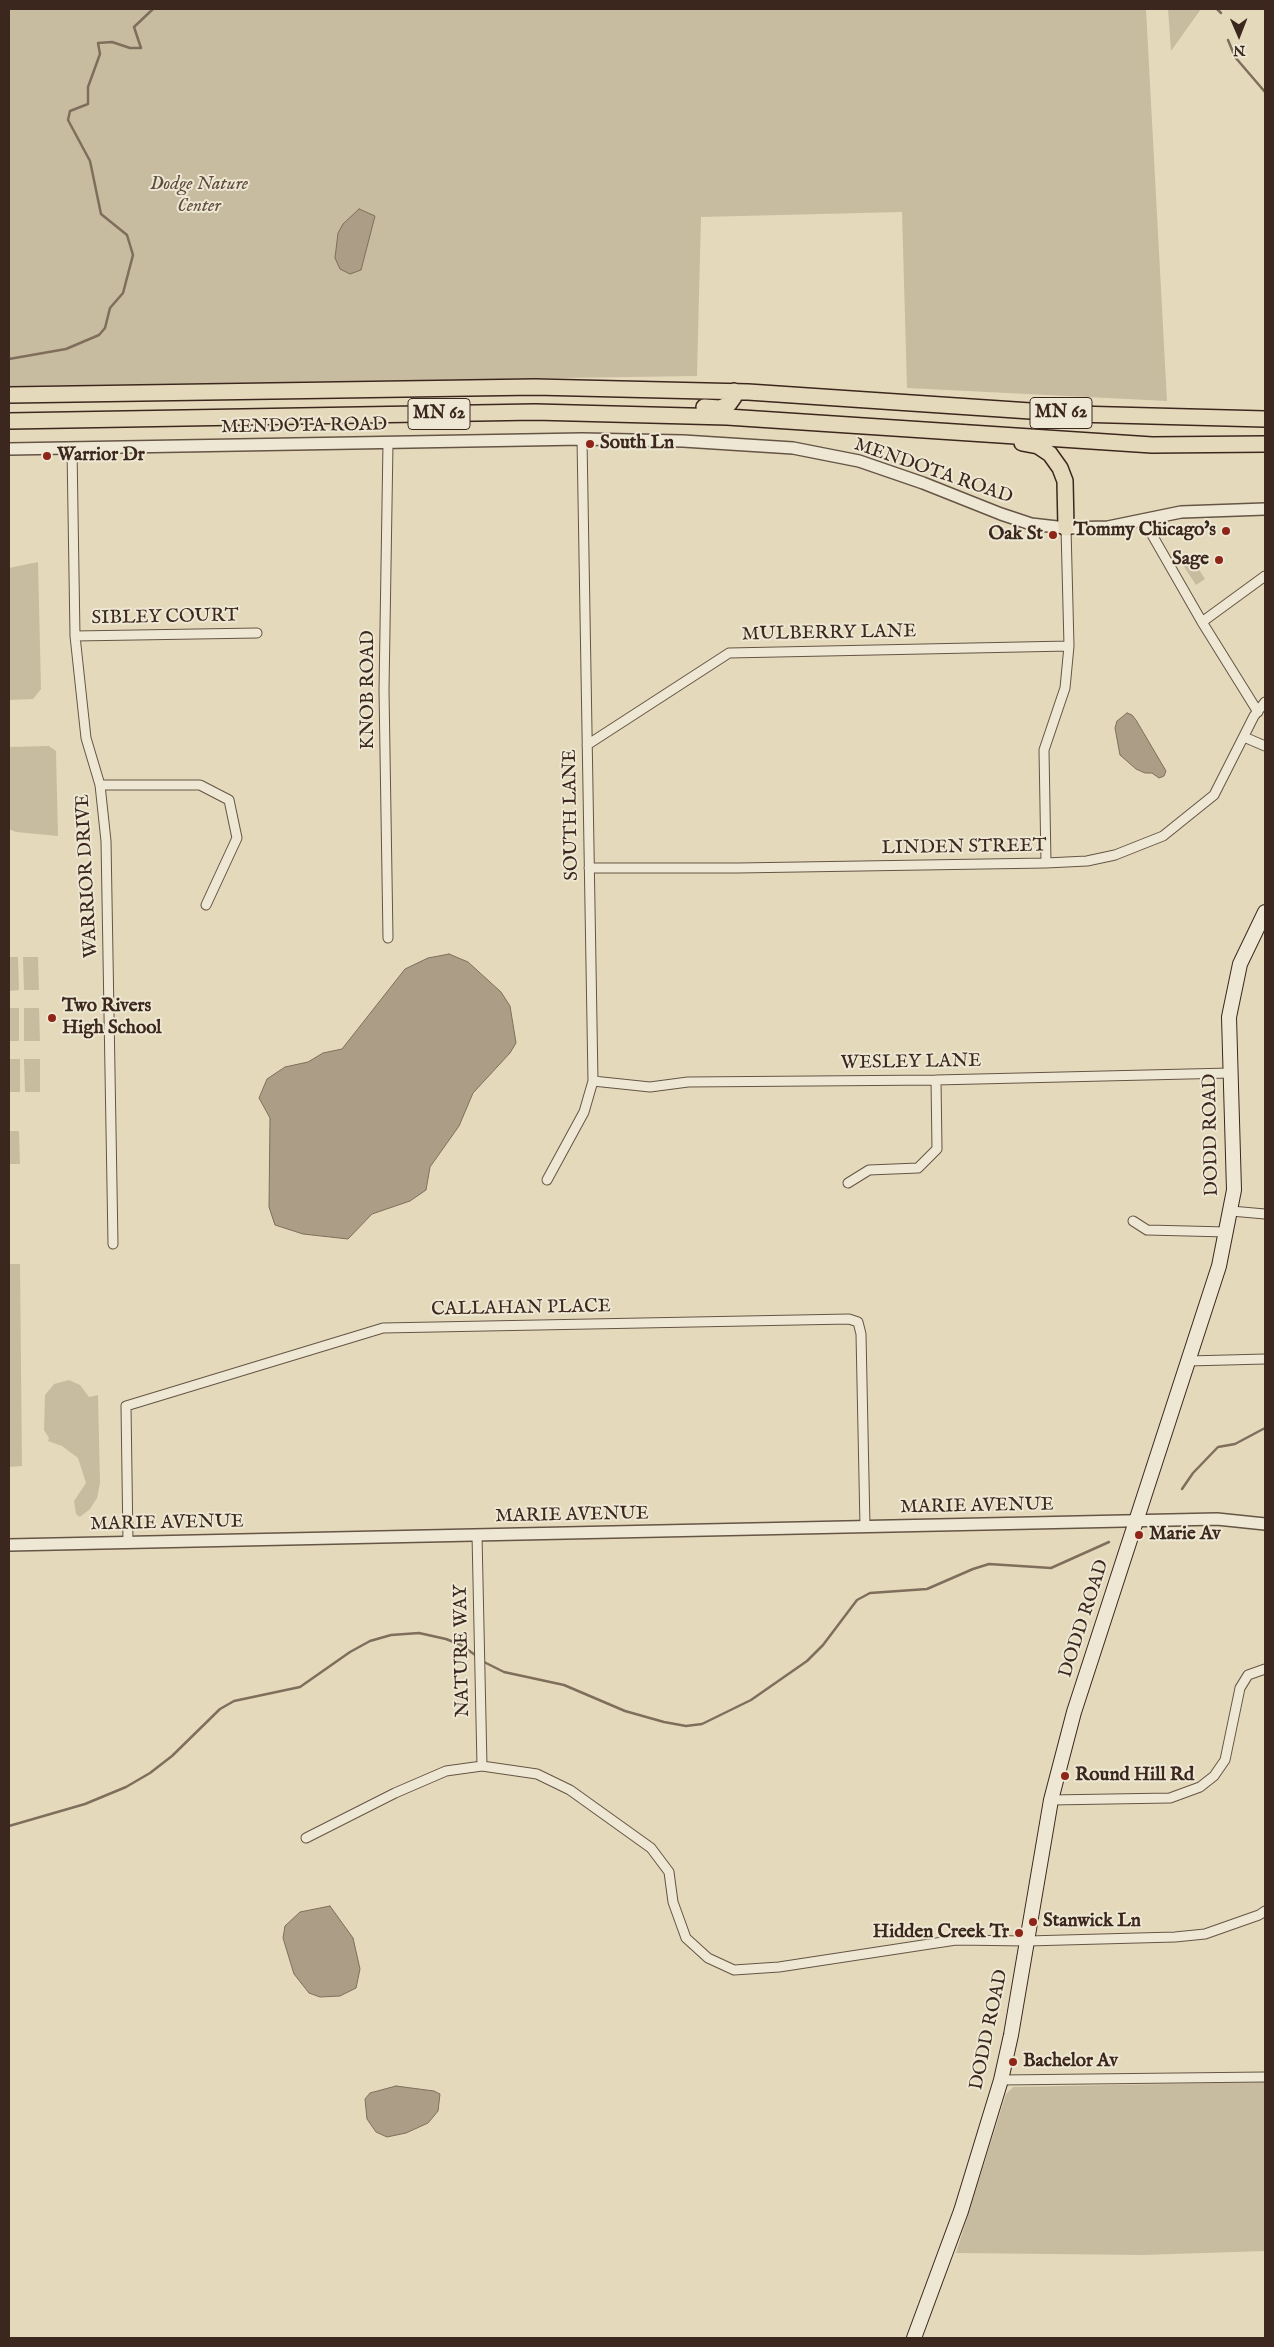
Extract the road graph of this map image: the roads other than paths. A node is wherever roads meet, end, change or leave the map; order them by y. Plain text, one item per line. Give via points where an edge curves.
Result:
1 (734, 391) junction
2 (9, 395) edge
3 (590, 414) junction
4 (1265, 419) edge
5 (9, 421) edge
6 (989, 435) junction
7 (582, 439) junction
8 (388, 443) junction
9 (1265, 444) edge
10 (9, 449) edge
11 (72, 449) junction
12 (1265, 509) edge
13 (1143, 519) junction
14 (1066, 528) junction
15 (1265, 576) edge
16 (1202, 622) junction
17 (257, 633) dead end
18 (75, 636) junction
19 (1069, 646) junction
20 (1265, 702) edge
21 (1258, 712) junction
22 (1244, 736) junction
23 (587, 745) junction
24 (1265, 746) edge
25 (100, 785) junction
26 (1046, 863) junction
27 (589, 868) junction
28 (206, 905) dead end
29 (1265, 912) edge
30 (388, 938) dead end
31 (1230, 1074) junction
32 (936, 1080) junction
33 (593, 1081) junction
34 (547, 1180) dead end
35 (848, 1184) dead end
36 (1231, 1211) junction
37 (1265, 1214) edge
38 (1133, 1221) dead end
39 (1226, 1232) junction
40 (113, 1244) dead end
41 (1265, 1359) edge
42 (1188, 1361) junction
43 (1136, 1521) junction
44 (1265, 1524) edge
45 (865, 1527) junction
46 (477, 1535) junction
47 (128, 1543) junction
48 (9, 1545) edge
49 (1265, 1670) edge
50 (482, 1766) junction
51 (1051, 1800) junction
52 (306, 1838) dead end
53 (1265, 1911) edge
54 (1027, 1941) junction
55 (1265, 2076) edge
56 (1001, 2080) junction
57 (914, 2338) edge

1 - 2 highway, MN 62 via 535,387
1 - 3 highway via 730,404 720,408 680,406
1 - 4 highway, MN 62 via 1075,414
3 - 5 highway, MN 62 via 515,412
3 - 6 highway, MN 62 via 727,417
6 - 9 highway, MN 62 via 1152,445
6 - 14 highway via 1038,446 1050,454 1065,481
7 - 8 street, MENDOTA ROAD
7 - 14 street, MENDOTA ROAD via 793,448 859,461 1024,522
7 - 23 street, SOUTH LANE
8 - 11 street, MENDOTA ROAD
8 - 30 street, KNOB ROAD via 384,690
10 - 11 street, MENDOTA ROAD
11 - 18 street, WARRIOR DRIVE
12 - 13 street, MENDOTA ROAD via 1181,512
13 - 14 street, MENDOTA ROAD via 1108,527
13 - 16 street
14 - 19 street
15 - 16 street
16 - 21 street
17 - 18 street, SIBLEY COURT
18 - 25 street, WARRIOR DRIVE via 86,738
19 - 23 street, MULBERRY LANE via 729,652
19 - 26 street via 1065,688 1044,750
20 - 21 street, LINDEN STREET
21 - 22 street, LINDEN STREET
22 - 24 street
22 - 26 street, LINDEN STREET via 1214,795 1163,836 1115,855 1087,861
23 - 27 street, SOUTH LANE
25 - 28 street via 200,785 229,800 238,838
25 - 40 street, WARRIOR DRIVE via 106,841
26 - 27 street, LINDEN STREET
27 - 33 street, SOUTH LANE
29 - 31 main road, DODD ROAD via 1240,964 1229,1017
31 - 32 street, WESLEY LANE
31 - 36 main road, DODD ROAD via 1234,1166
32 - 33 street, WESLEY LANE via 688,1082 650,1087
32 - 35 street via 937,1149 918,1168 868,1170
33 - 34 street, SOUTH LANE via 584,1112
36 - 37 street
36 - 39 main road, DODD ROAD
38 - 39 street via 1147,1230
39 - 42 main road, DODD ROAD via 1219,1266
41 - 42 street
42 - 43 main road, DODD ROAD
43 - 44 street, MARIE AVENUE via 1217,1519
43 - 45 street, MARIE AVENUE
43 - 51 main road, DODD ROAD via 1074,1712
45 - 46 street, MARIE AVENUE
45 - 47 street, CALLAHAN PLACE via 861,1334 858,1322 849,1319 383,1328 126,1406
46 - 47 street, MARIE AVENUE
46 - 50 street, NATURE WAY
47 - 48 street, MARIE AVENUE
49 - 51 street via 1248,1675 1240,1688 1225,1760 1214,1776 1200,1787 1170,1798
50 - 52 street via 446,1771
50 - 54 street via 537,1774 570,1790 651,1848 668,1872 673,1902 686,1938 708,1958 734,1970 779,1967 956,1940
51 - 54 main road, DODD ROAD
53 - 54 street via 1205,1934
54 - 56 main road, DODD ROAD
55 - 56 street
56 - 57 main road, DODD ROAD via 961,2212

